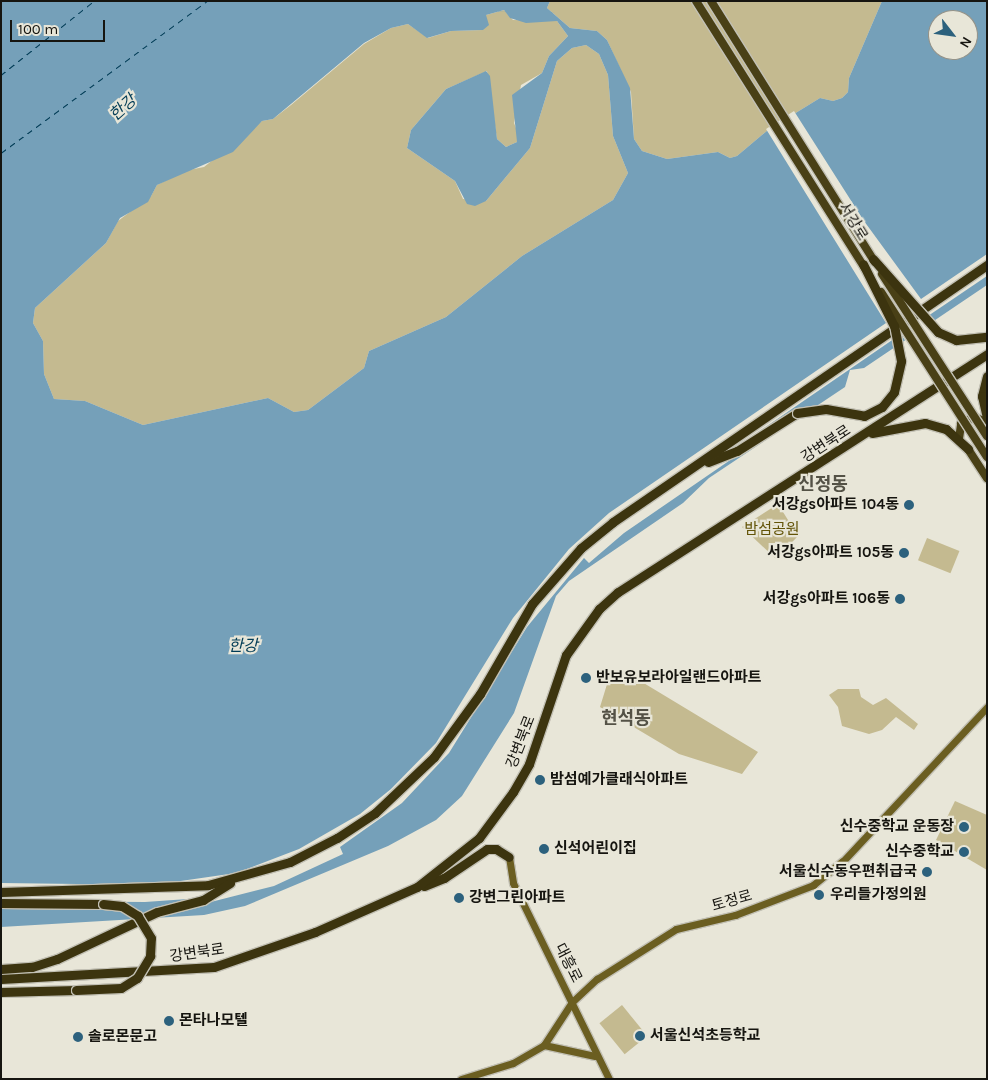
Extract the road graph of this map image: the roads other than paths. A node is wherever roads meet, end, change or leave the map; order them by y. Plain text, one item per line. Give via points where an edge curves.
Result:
1 (696, 1) edge
2 (710, 1) edge
3 (872, 259) junction
4 (863, 264) junction
5 (987, 265) edge
6 (987, 337) edge
7 (987, 354) edge
8 (987, 376) edge
9 (987, 418) edge
10 (987, 422) edge
11 (863, 436) junction
12 (987, 436) edge
13 (959, 439) junction
14 (968, 450) joint
15 (987, 457) edge
16 (693, 468) junction
17 (987, 478) edge
18 (987, 707) edge
19 (508, 857) joint
20 (234, 880) junction
21 (416, 887) junction
22 (1, 892) edge
23 (1, 903) edge
24 (1, 969) edge
25 (3, 979) edge
26 (1, 992) edge
27 (572, 1002) junction
28 (544, 1045) junction
29 (595, 1056) junction
30 (461, 1079) edge
31 (609, 1079) edge

1 - 4 main road, 서강로, bridge
2 - 3 main road, 서강로, bridge
3 - 6 highway, bridge via 938,332 967,341
3 - 12 main road, 서강로, bridge
4 - 15 main road, 서강로, bridge
4 - 16 highway, bridge via 894,326 900,353 899,378 889,400 864,416 826,409 797,412 737,451
5 - 16 highway, bridge
7 - 11 highway, 강변북로
8 - 9 highway via 982,396
10 - 13 main road via 973,417 961,424
11 - 13 highway via 898,425 925,422
11 - 21 highway, 강변북로 via 618,592 599,609 566,655 529,764 509,798 479,838
13 - 14 highway
14 - 17 main road
16 - 20 highway via 613,522 555,575 522,620 461,724 406,786 337,838 290,862
18 - 27 main road, 토정로 via 843,861 814,885 754,909 676,929 625,957
19 - 21 highway via 496,849 487,849 444,878
19 - 27 main road, 대흥로 via 513,883
20 - 22 highway via 179,889
20 - 24 highway via 203,900 157,912 46,962 32,967
21 - 25 highway, 강변북로 via 315,932 214,967
23 - 26 highway, bridge via 114,904 131,910 144,923 151,938 150,956 137,978 111,990
27 - 28 main road, 토정로
27 - 29 main road, 대흥로
28 - 29 main road
28 - 30 main road, 토정로 via 513,1063
29 - 31 main road, 대흥로

